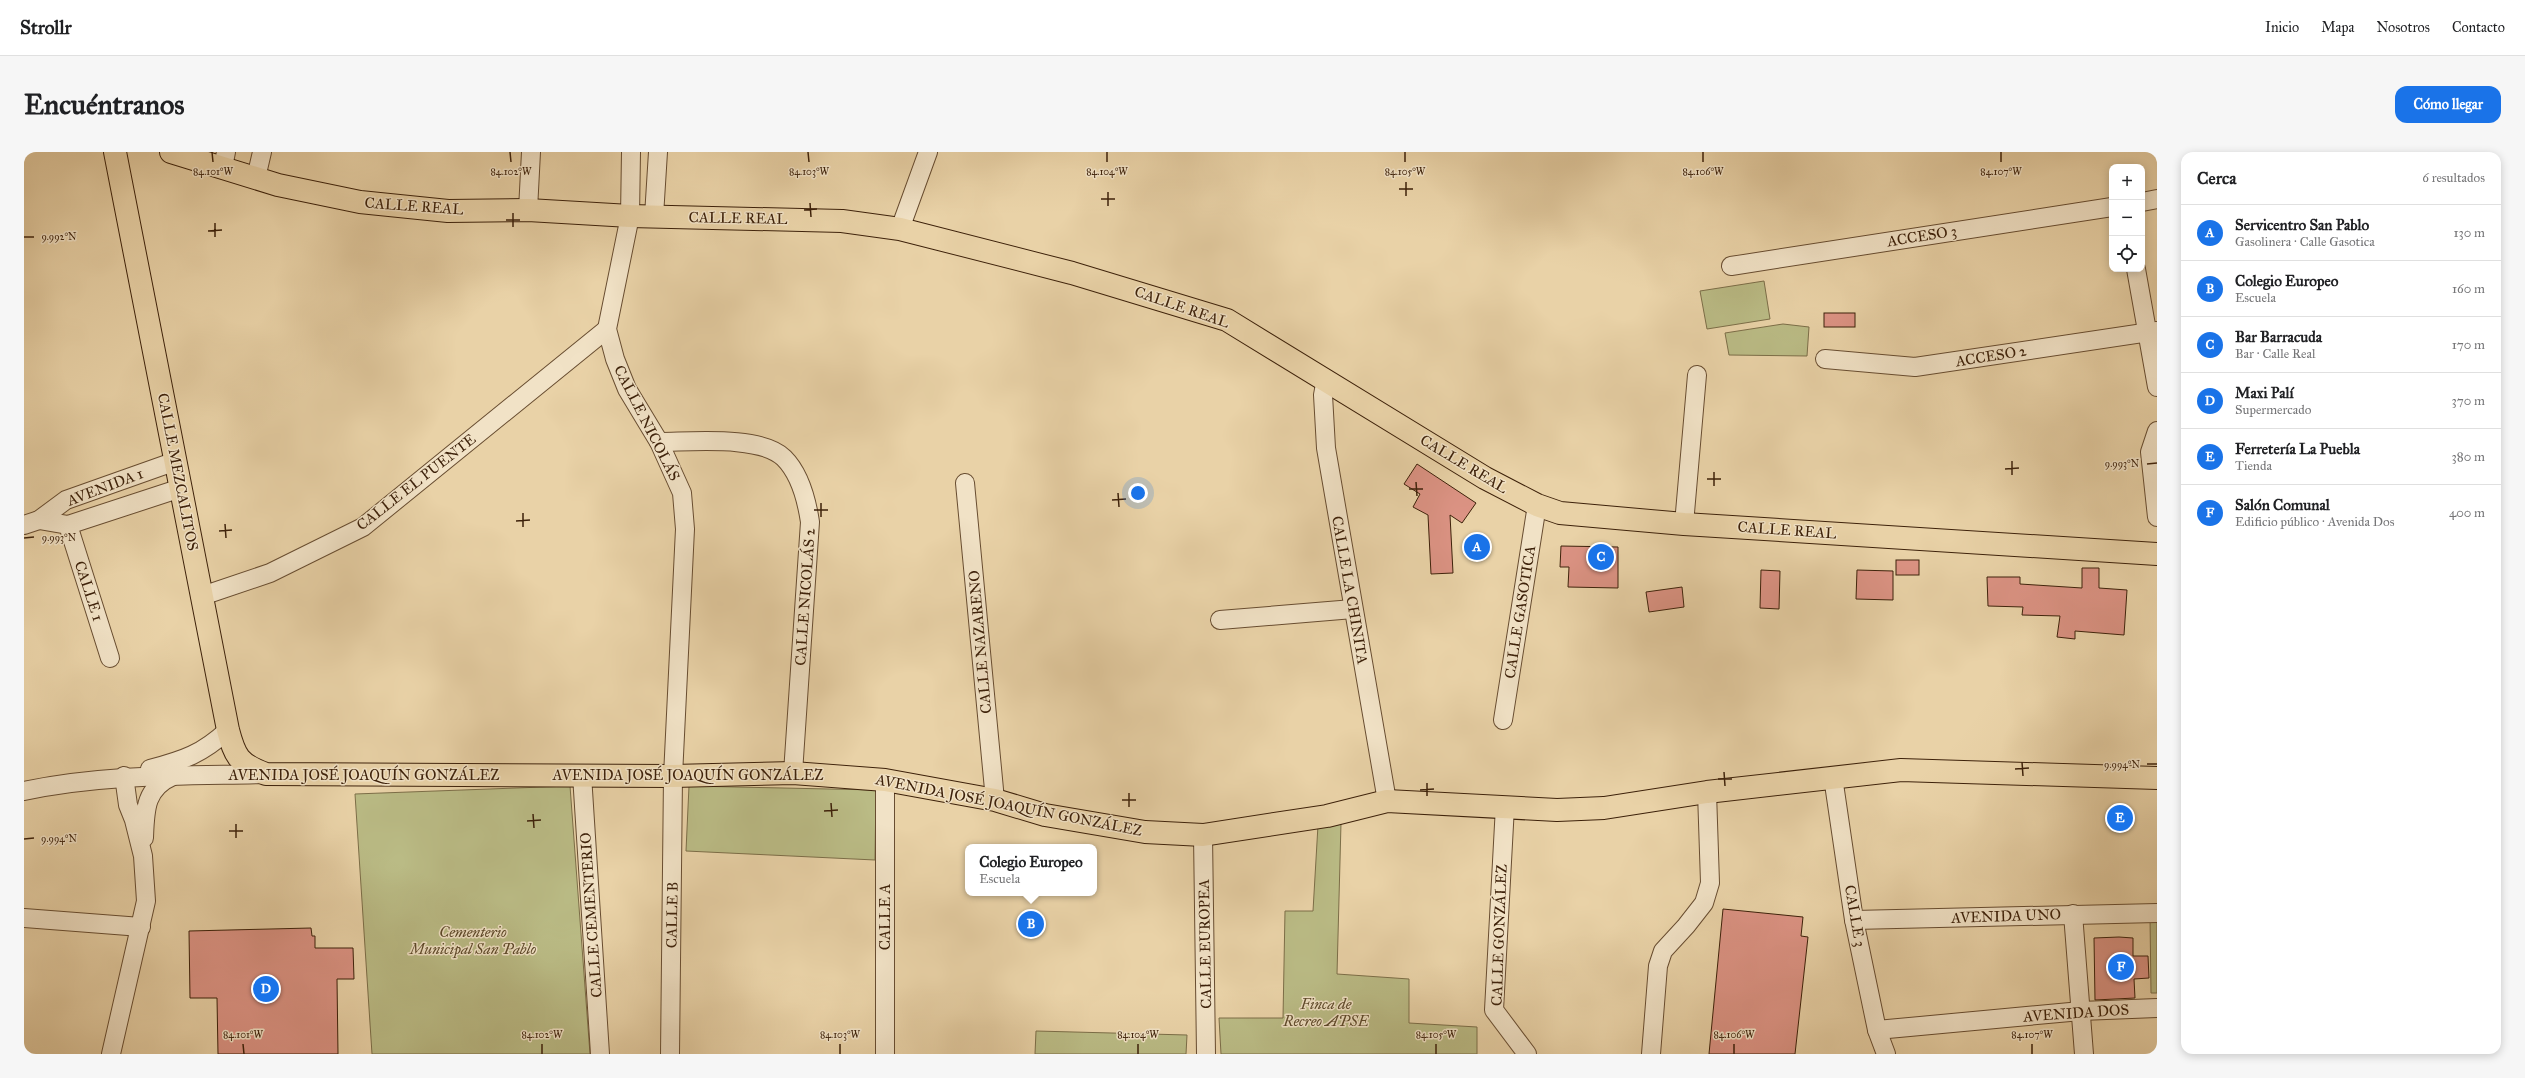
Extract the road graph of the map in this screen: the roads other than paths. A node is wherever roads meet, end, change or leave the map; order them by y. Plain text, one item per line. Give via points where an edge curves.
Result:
1 (115, 152) edge
2 (171, 152) edge
3 (262, 152) edge
4 (531, 152) edge
5 (631, 152) edge
6 (658, 152) edge
7 (928, 152) edge
8 (225, 159) edge
9 (256, 178) junction
10 (2157, 199) edge
11 (2145, 201) edge
12 (2109, 207) edge
13 (528, 210) junction
14 (630, 216) junction
15 (654, 216) junction
16 (900, 229) junction
17 (1731, 266) dead end
18 (2137, 272) edge
19 (607, 330) junction
20 (2152, 331) edge
21 (1825, 359) dead end
22 (1697, 375) dead end
23 (1326, 379) junction
24 (2157, 388) edge
25 (2157, 431) edge
26 (659, 442) junction
27 (176, 461) junction
28 (965, 483) dead end
29 (181, 488) junction
30 (1536, 505) junction
31 (2157, 517) edge
32 (31, 522) edge
33 (68, 524) junction
34 (1684, 524) junction
35 (2157, 554) edge
36 (202, 596) junction
37 (1353, 609) junction
38 (1220, 620) dead end
39 (110, 658) dead end
40 (1503, 720) dead end
41 (228, 730) junction
42 (793, 773) junction
43 (266, 774) junction
44 (582, 775) junction
45 (124, 776) junction
46 (173, 776) junction
47 (673, 776) junction
48 (1833, 777) junction
49 (2157, 778) edge
50 (885, 780) junction
51 (24, 791) edge
52 (1707, 792) junction
53 (995, 800) junction
54 (1387, 800) junction
55 (1505, 806) junction
56 (1204, 835) junction
57 (143, 856) junction
58 (2157, 913) edge
59 (2072, 914) junction
60 (24, 918) edge
61 (1854, 920) junction
62 (141, 927) junction
63 (2157, 1008) edge
64 (2081, 1012) junction
65 (1876, 1030) junction
66 (111, 1054) edge
67 (600, 1054) edge
68 (670, 1054) edge
69 (885, 1054) edge
70 (1206, 1054) edge
71 (1527, 1054) edge
72 (1651, 1054) edge
73 (1886, 1054) edge
74 (2084, 1054) edge

1 - 27 main road, CALLE MEZCALITOS
2 - 8 main road, CALLE REAL
3 - 9 street
4 - 13 street
5 - 14 street, CALLE NICOLÁS
6 - 15 street
7 - 16 street
8 - 9 main road, CALLE REAL
9 - 13 main road, CALLE REAL via 360,202 448,210
10 - 11 street
12 - 17 street, ACCESO 3
13 - 14 main road, CALLE REAL
14 - 15 main road, CALLE REAL
14 - 19 street, CALLE NICOLÁS
15 - 16 main road, CALLE REAL via 842,221
16 - 23 main road, CALLE REAL via 1072,273 1227,320
18 - 20 street
19 - 26 street, CALLE NICOLÁS via 614,359 627,389
19 - 36 street, CALLE EL PUENTE via 363,526 270,573
20 - 21 street, ACCESO 2 via 1915,367
20 - 24 street
22 - 34 street
23 - 30 main road, CALLE REAL via 1485,478
23 - 37 street, CALLE LA CHINITA via 1323,395 1326,448
25 - 31 street via 2150,452
26 - 42 street, CALLE NICOLÁS 2 via 752,444 769,449 784,458 807,501 810,522
26 - 47 street, CALLE NICOLÁS via 682,493 685,528
27 - 29 main road, CALLE MEZCALITOS
27 - 32 street, AVENIDA 1 via 66,500
28 - 53 street, CALLE NAZARENO
29 - 33 street, AVENIDA 1
29 - 36 main road, CALLE MEZCALITOS
30 - 34 main road, CALLE REAL via 1560,513
30 - 40 street, CALLE GASOTICA
32 - 33 street, AVENIDA 1
33 - 39 street, CALLE 1
34 - 35 main road, CALLE REAL
36 - 41 main road, CALLE MEZCALITOS
37 - 38 street
37 - 54 street, CALLE LA CHINITA
41 - 43 main road, CALLE MEZCALITOS via 234,754 248,768
41 - 45 street via 209,748 180,761
42 - 47 main road, AVENIDA JOSÉ JOAQUÍN GONZÁLEZ
42 - 50 main road, AVENIDA JOSÉ JOAQUÍN GONZÁLEZ
43 - 44 main road, AVENIDA JOSÉ JOAQUÍN GONZÁLEZ
43 - 46 street, AVENIDA JOSÉ JOAQUÍN GONZÁLEZ
44 - 47 main road, AVENIDA JOSÉ JOAQUÍN GONZÁLEZ
44 - 67 street, CALLE CEMENTERIO
45 - 46 street, AVENIDA JOSÉ JOAQUÍN GONZÁLEZ
45 - 51 street, AVENIDA JOSÉ JOAQUÍN GONZÁLEZ via 61,783
45 - 57 street via 128,805
46 - 57 street via 159,783 148,798
47 - 68 street, CALLE B
48 - 49 main road, AVENIDA JOSÉ JOAQUÍN GONZÁLEZ via 1901,770
48 - 52 main road, AVENIDA JOSÉ JOAQUÍN GONZÁLEZ
48 - 61 street, CALLE 3
50 - 53 main road, AVENIDA JOSÉ JOAQUÍN GONZÁLEZ
50 - 69 street, CALLE A
52 - 55 main road, AVENIDA JOSÉ JOAQUÍN GONZÁLEZ via 1604,808 1557,810
52 - 72 street via 1710,883 1704,902 1663,951 1658,966
53 - 56 main road, AVENIDA JOSÉ JOAQUÍN GONZÁLEZ via 1045,815 1145,832
54 - 55 main road, AVENIDA JOSÉ JOAQUÍN GONZÁLEZ
54 - 56 main road, AVENIDA JOSÉ JOAQUÍN GONZÁLEZ via 1327,816
55 - 71 street, CALLE GONZÁLEZ via 1494,1010
56 - 70 street, CALLE EUROPEA
57 - 62 street via 146,901
58 - 59 street, AVENIDA UNO
59 - 61 street, AVENIDA UNO
59 - 64 street
60 - 62 street
61 - 65 street, CALLE 3
62 - 66 street
63 - 64 street, AVENIDA DOS
64 - 65 street, AVENIDA DOS
64 - 74 street
65 - 73 street, CALLE 3

